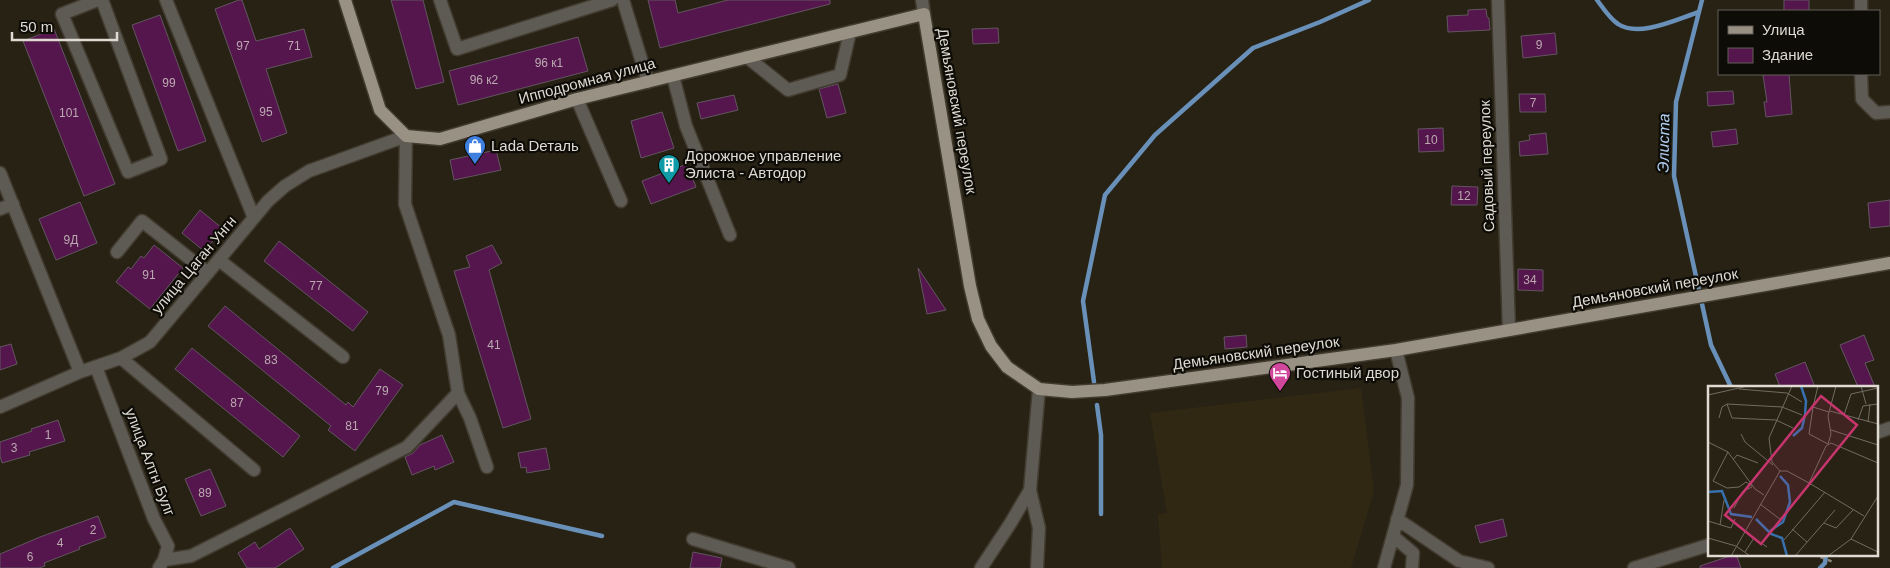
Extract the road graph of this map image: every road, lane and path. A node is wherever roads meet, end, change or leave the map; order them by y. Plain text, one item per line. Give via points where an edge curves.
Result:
1 (98, 0) edge
2 (102, 0) edge
3 (166, 0) edge
4 (345, 0) edge
5 (440, 0) edge
6 (612, 0) edge
7 (623, 0) edge
8 (922, 0) edge
9 (1498, 0) edge
10 (924, 14) junction
11 (850, 32) junction
12 (747, 57) junction
13 (1861, 75) edge
14 (673, 76) junction
15 (648, 82) junction
16 (577, 99) junction
17 (1890, 112) edge
18 (406, 136) junction
19 (0, 173) edge
20 (622, 201) dead end
21 (13, 204) junction
22 (0, 210) edge
23 (254, 218) junction
24 (730, 235) dead end
25 (118, 252) dead end
26 (219, 260) junction
27 (1890, 264) edge
28 (208, 273) junction
29 (1509, 330) junction
30 (1396, 350) junction
31 (343, 356) dead end
32 (121, 358) junction
33 (96, 367) junction
34 (80, 372) junction
35 (1039, 389) junction
36 (458, 393) junction
37 (0, 408) edge
38 (1890, 428) edge
39 (1878, 432) edge
40 (487, 467) dead end
41 (254, 470) dead end
42 (1030, 490) junction
43 (1397, 519) junction
44 (1393, 536) junction
45 (693, 539) dead end
46 (1708, 545) edge
47 (1817, 556) edge
48 (1833, 562) dead end
49 (161, 564) edge
50 (789, 568) edge
51 (980, 568) edge
52 (1037, 568) edge
53 (1384, 568) edge
54 (1412, 568) edge
55 (1488, 568) edge
56 (1634, 568) edge

1 - 2 street via 62,14 128,172 161,159
3 - 23 street
4 - 18 main road via 380,110
5 - 6 street via 457,49
7 - 15 street
8 - 10 street, Демьяновский переулок
9 - 29 street, Садовый переулок
10 - 11 main road, Ипподромная улица
10 - 35 main road, Демьяновский переулок via 978,318 991,346 1007,367
11 - 12 main road, Ипподромная улица
11 - 12 street via 840,75 788,90
12 - 14 main road, Ипподромная улица
13 - 17 street via 1862,99 1876,113
14 - 15 main road, Ипподромная улица
14 - 24 street via 686,126
15 - 16 main road, Ипподромная улица
16 - 18 main road, Ипподромная улица via 440,139
16 - 20 street
18 - 23 street, улица Цаган Унгн via 309,171 268,200
18 - 36 street via 405,204 449,335
19 - 21 street
21 - 22 street
21 - 34 street
23 - 26 street, улица Цаган Унгн
25 - 28 street via 142,221
26 - 28 street, улица Цаган Унгн
26 - 31 street
27 - 29 main road, Демьяновский переулок
28 - 32 street, улица Цаган Унгн via 150,342
29 - 30 main road, Демьяновский переулок
30 - 35 main road, Демьяновский переулок via 1105,390
30 - 43 street via 1408,398 1407,485
32 - 33 street, улица Цаган Унгн
32 - 41 street
33 - 34 street, улица Цаган Унгн
33 - 49 street, улица Алтн Булг via 154,519 168,546
34 - 37 street, улица Цаган Унгн
35 - 42 street
36 - 40 street
36 - 49 street via 407,447 191,556
38 - 39 street
42 - 51 street
42 - 52 street via 1040,528
43 - 44 street
43 - 55 street via 1459,561
44 - 53 street
44 - 54 street via 1414,553
45 - 50 street
46 - 56 street
47 - 48 path

